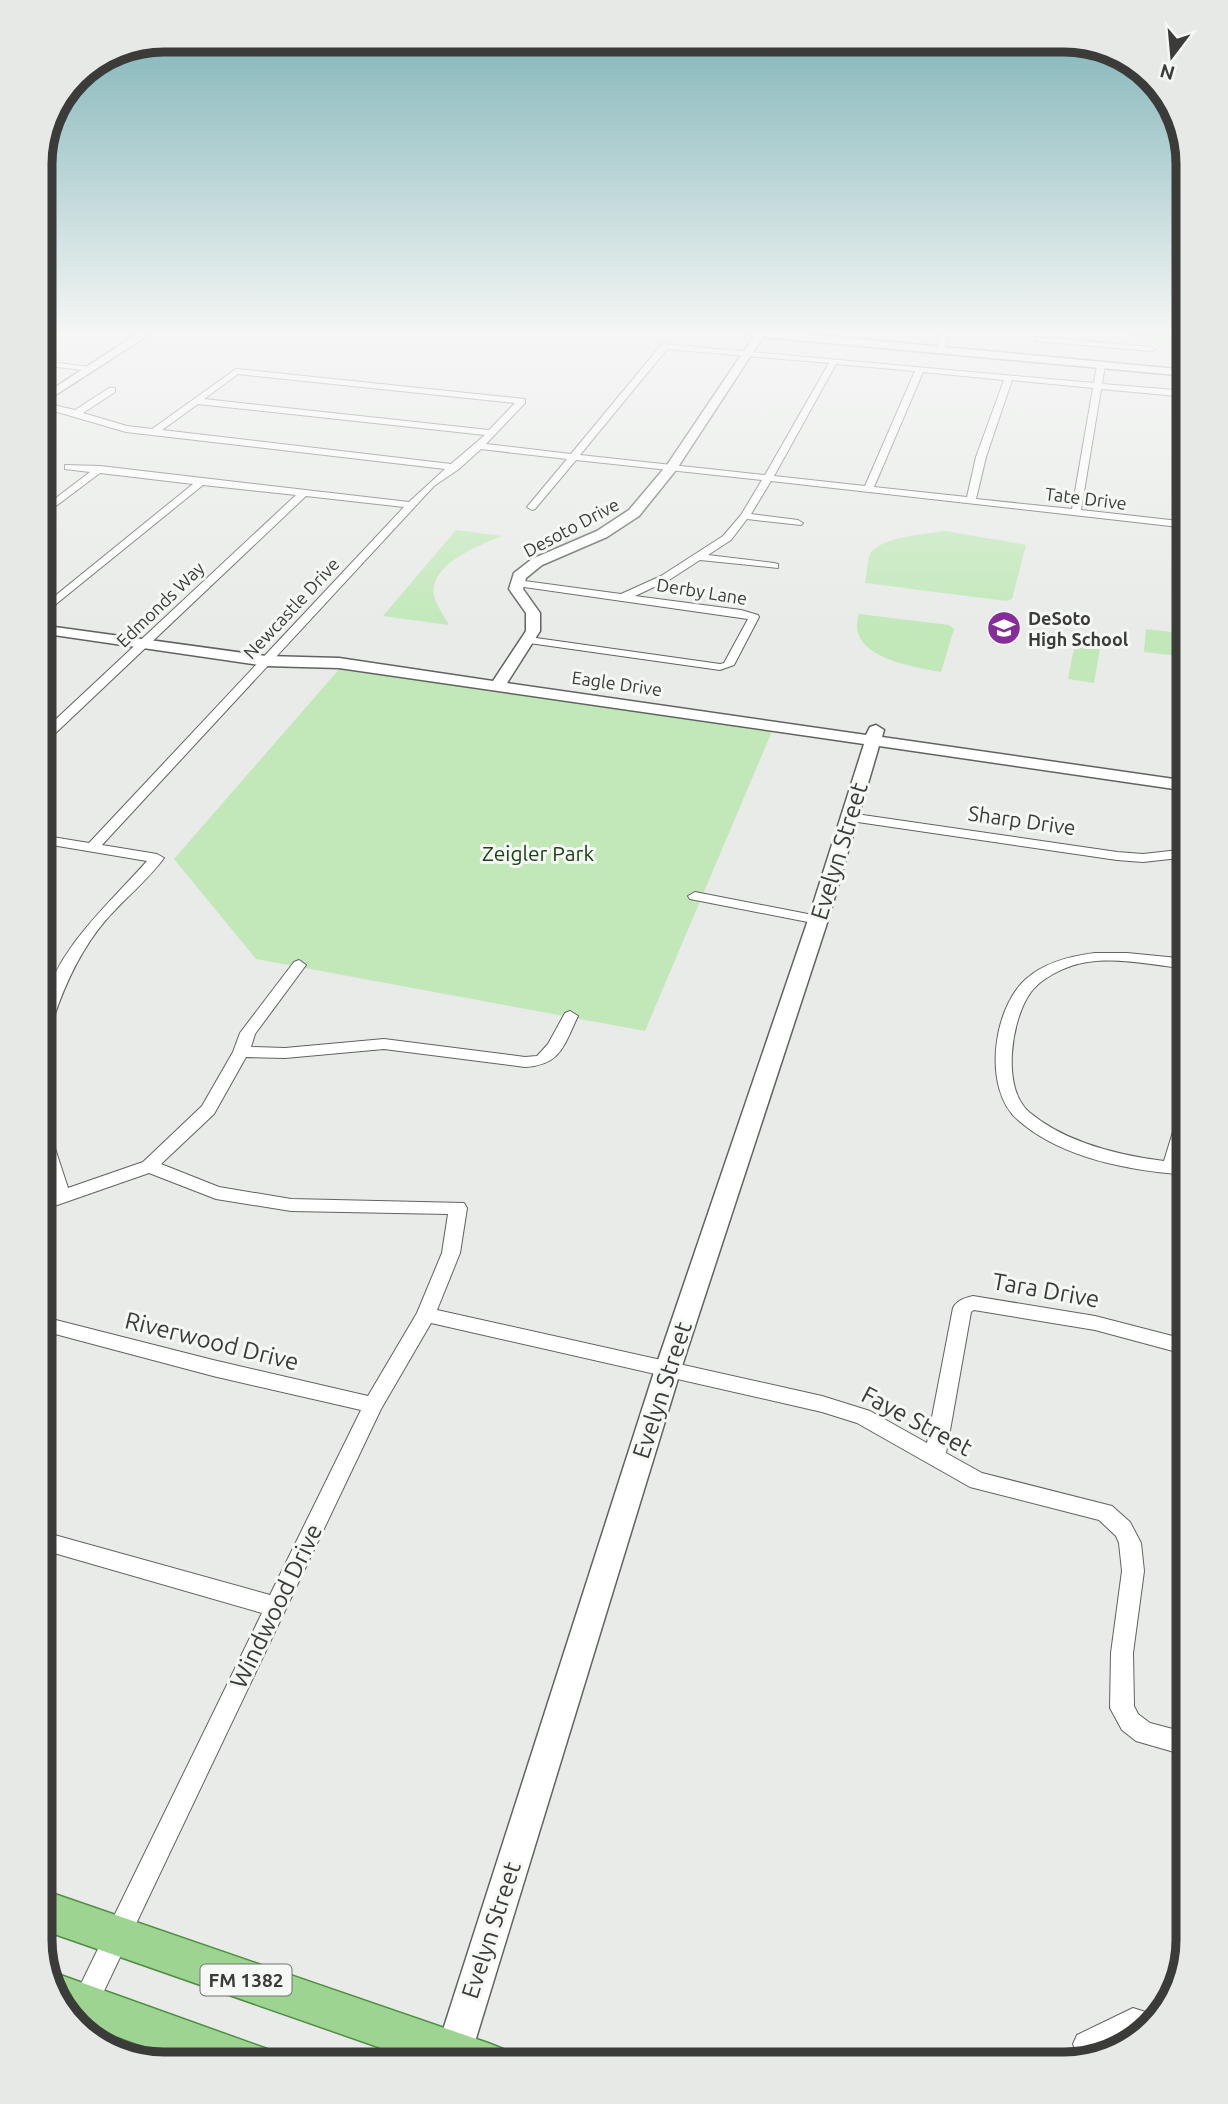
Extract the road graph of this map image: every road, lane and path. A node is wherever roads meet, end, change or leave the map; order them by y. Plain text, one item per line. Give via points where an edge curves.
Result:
1 (134, 430) edge
2 (157, 430) edge
3 (475, 430) edge
4 (597, 430) edge
5 (697, 430) edge
6 (795, 430) edge
7 (894, 430) edge
8 (991, 430) edge
9 (1090, 430) edge
10 (492, 432) joint
11 (153, 433) junction
12 (480, 446) junction
13 (575, 457) junction
14 (68, 467) dead end
15 (456, 467) junction
16 (672, 467) junction
17 (100, 469) junction
18 (768, 478) junction
19 (202, 481) junction
20 (869, 489) junction
21 (305, 492) junction
22 (971, 501) junction
23 (53, 504) edge
24 (411, 505) junction
25 (532, 507) dead end
26 (1076, 513) junction
27 (745, 516) junction
28 (798, 523) dead end
29 (1176, 524) edge
30 (700, 557) junction
31 (774, 566) dead end
32 (517, 583) junction
33 (622, 597) junction
34 (53, 604) edge
35 (53, 622) edge
36 (53, 630) edge
37 (148, 640) junction
38 (529, 640) junction
39 (270, 656) junction
40 (499, 683) junction
41 (537, 693) junction
42 (634, 697) junction
43 (765, 720) junction
44 (53, 729) edge
45 (874, 735) junction
46 (1061, 762) junction
47 (1176, 774) edge
48 (1176, 784) edge
49 (849, 817) junction
50 (53, 841) edge
51 (93, 847) junction
52 (1176, 854) edge
53 (695, 896) dead end
54 (818, 920) junction
55 (1176, 963) edge
56 (299, 965) dead end
57 (53, 996) edge
58 (570, 1016) dead end
59 (241, 1052) junction
60 (1176, 1148) edge
61 (149, 1166) junction
62 (52, 1167) edge
63 (1170, 1168) junction
64 (1176, 1168) edge
65 (62, 1197) junction
66 (52, 1200) edge
67 (426, 1315) junction
68 (52, 1326) edge
69 (1176, 1345) edge
70 (668, 1369) junction
71 (373, 1405) junction
72 (934, 1457) junction
73 (52, 1543) edge
74 (276, 1606) junction
75 (1176, 1742) edge
76 (52, 1913) edge
77 (119, 1935) junction
78 (68, 1997) edge
79 (1139, 2022) edge
80 (1086, 2044) dead end
81 (216, 2051) edge
82 (433, 2051) edge
83 (462, 2051) edge

1 - 11 street
2 - 11 street
3 - 10 street
4 - 13 street
5 - 16 street, Desoto Drive
6 - 18 street
7 - 20 street
8 - 22 street
9 - 26 street
10 - 12 street, Newcastle Drive
11 - 15 street
12 - 13 street, Tate Drive
12 - 15 street, Newcastle Drive
13 - 16 street, Tate Drive
13 - 25 street
14 - 17 street
15 - 24 street, Newcastle Drive via 438,477
16 - 18 street, Tate Drive
16 - 32 street, Desoto Drive via 634,513 602,534 537,562
17 - 19 street
17 - 23 street
18 - 20 street, Tate Drive
18 - 27 street
19 - 21 street
19 - 34 street
20 - 22 street, Tate Drive
21 - 24 street
21 - 37 street, Edmonds Way
22 - 26 street, Tate Drive
24 - 39 street, Newcastle Drive
26 - 29 street, Tate Drive
27 - 28 street
27 - 30 street via 727,538
30 - 31 street
30 - 33 street
32 - 33 street, Derby Lane
32 - 38 street, Desoto Drive via 518,595 533,613
33 - 38 street, Derby Lane via 754,617 728,665 720,667
35 - 37 street, Eagle Drive
36 - 37 street, Eagle Drive
37 - 39 street, Eagle Drive
37 - 44 street, Edmonds Way
38 - 40 street
39 - 40 street, Eagle Drive via 343,659
39 - 51 street, Newcastle Drive
40 - 41 street, Eagle Drive
40 - 42 street, Eagle Drive
41 - 42 street via 542,689
41 - 43 street, Eagle Drive
42 - 43 street, Eagle Drive
43 - 45 street, Eagle Drive
45 - 46 street, Eagle Drive
45 - 49 street, Evelyn Street
46 - 47 street, Eagle Drive
46 - 48 street, Eagle Drive
49 - 52 street, Sharp Drive via 1117,856
49 - 54 street, Evelyn Street
50 - 51 street
51 - 57 street via 157,858 91,929
53 - 54 street
54 - 70 street, Evelyn Street
55 - 63 street via 1092,959 1069,962 1042,974 1023,991 1005,1041 1008,1090 1020,1114 1061,1142
56 - 59 street via 248,1034
58 - 59 street via 555,1047 541,1061 384,1044
59 - 61 street via 208,1110
60 - 63 street
61 - 65 street
61 - 67 street, Windwood Drive via 216,1193 291,1205 458,1208 450,1253
62 - 65 street
63 - 64 street
65 - 66 street
67 - 70 street, Faye Street
67 - 71 street, Windwood Drive
68 - 71 street, Riverwood Drive
69 - 72 street, Tara Drive via 1095,1323 973,1303 962,1308
70 - 72 street, Faye Street via 822,1404 863,1418
70 - 83 street, Evelyn Street
71 - 74 street, Windwood Drive
72 - 75 street, Faye Street via 976,1481 1105,1512 1123,1529 1130,1543 1133,1571 1122,1653 1122,1707 1130,1722 1144,1733
73 - 74 street
74 - 77 street, Windwood Drive
76 - 77 main road, FM 1382
77 - 78 street, Windwood Drive
77 - 82 main road, FM 1382
78 - 81 main road
79 - 80 street

